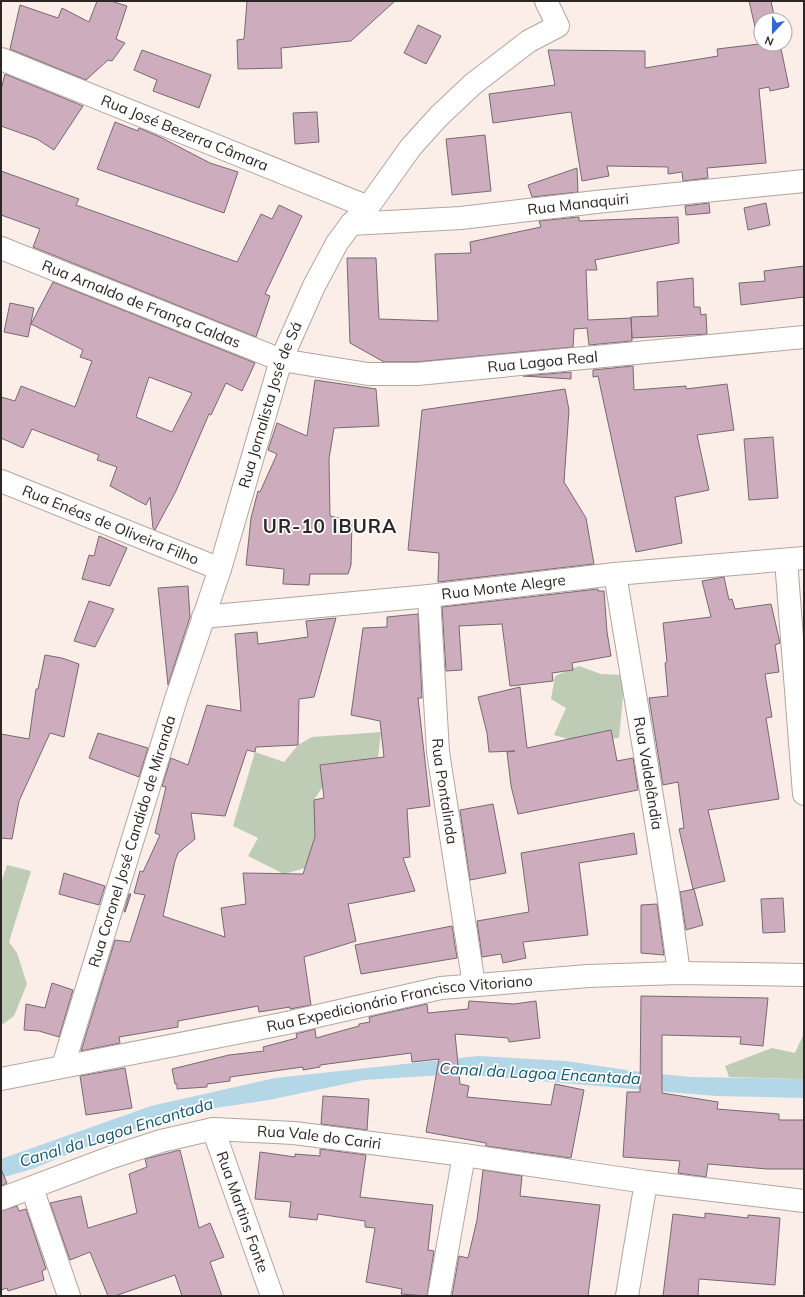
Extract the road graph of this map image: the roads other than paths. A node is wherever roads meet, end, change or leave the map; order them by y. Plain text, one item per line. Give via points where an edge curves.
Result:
1 (546, 1) edge
2 (1, 59) edge
3 (804, 182) edge
4 (368, 207) junction
5 (351, 224) junction
6 (1, 248) edge
7 (804, 337) edge
8 (281, 360) junction
9 (1, 481) edge
10 (795, 559) edge
11 (220, 569) junction
12 (615, 574) junction
13 (429, 596) junction
14 (203, 617) junction
15 (804, 794) edge
16 (679, 973) junction
17 (804, 975) edge
18 (474, 985) junction
19 (63, 1066) junction
20 (1, 1080) edge
21 (213, 1129) junction
22 (464, 1155) junction
23 (646, 1182) junction
24 (32, 1188) junction
25 (1, 1199) edge
26 (804, 1201) edge
27 (69, 1296) edge
28 (272, 1296) edge
29 (439, 1296) edge
30 (627, 1296) edge

1 - 4 street via 558,26 529,41 473,84 439,116 411,147
2 - 4 street, Rua José Bezerra Câmara
3 - 5 street, Rua Manaquiri via 462,218
4 - 5 street, Rua Jornalista José de Sá
5 - 8 street, Rua Jornalista José de Sá via 337,243 314,286
6 - 8 street, Rua Arnaldo de França Caldas
7 - 8 street, Rua Lagoa Real via 417,374 368,374
8 - 11 street, Rua Jornalista José de Sá
9 - 11 street, Rua Enéas de Oliveira Filho
10 - 12 street, Rua Monte Alegre
10 - 15 street
11 - 14 street, Rua Jornalista José de Sá
12 - 13 street, Rua Monte Alegre
12 - 16 street, Rua Valdelândia
13 - 14 street, Rua Monte Alegre
13 - 18 street, Rua Pontalinda via 438,752
14 - 19 street, Rua Coronel José Candido de Miranda
16 - 17 street, Rua Expedicionário Francisco Vitoriano
16 - 18 street, Rua Expedicionário Francisco Vitoriano via 588,976
18 - 19 street, Rua Expedicionário Francisco Vitoriano via 441,988 282,1024
19 - 20 street, Rua Expedicionário Francisco Vitoriano
21 - 22 street, Rua Vale do Cariri via 294,1133
21 - 24 street, Rua Vale do Cariri via 133,1150
21 - 28 street, Rua Martins Fonte
22 - 23 street, Rua Vale do Cariri
22 - 29 street
23 - 26 street, Rua Vale do Cariri
23 - 30 street
24 - 25 street, Rua Vale do Cariri
24 - 27 street

